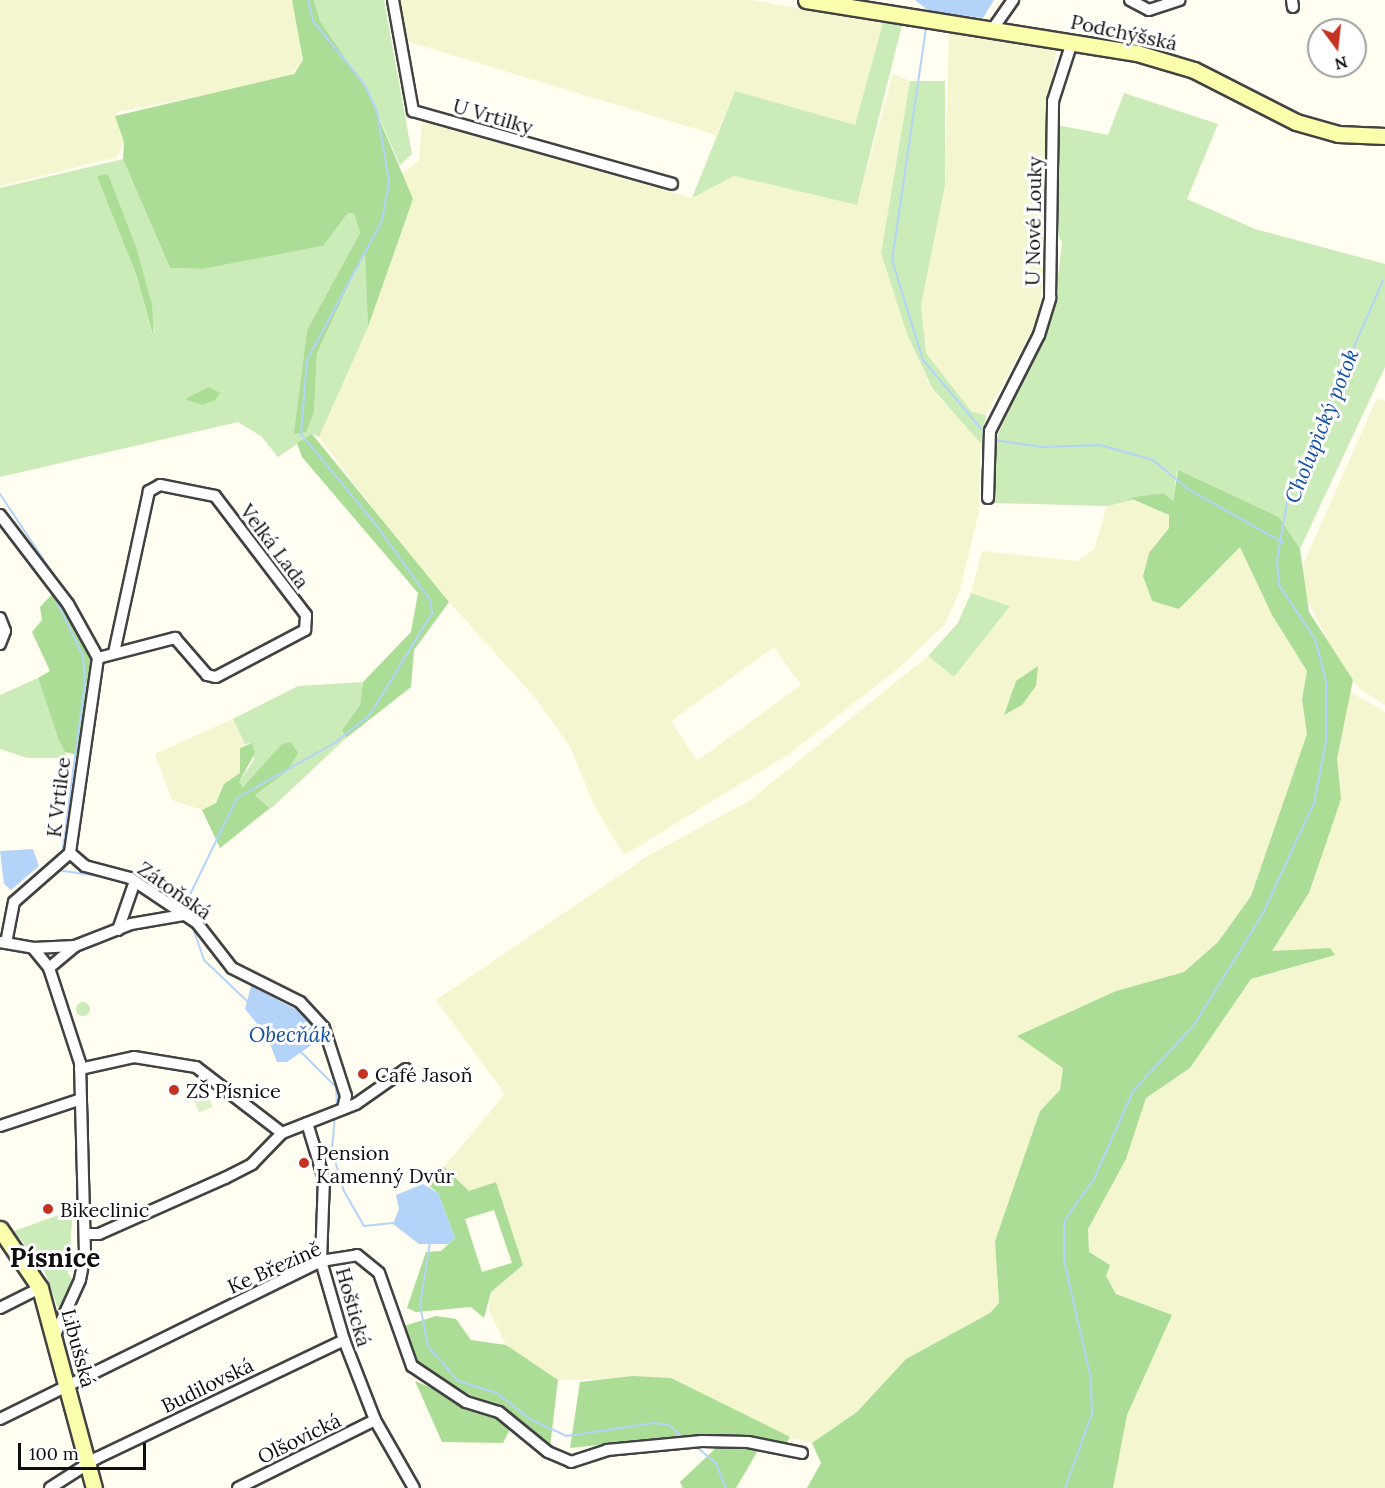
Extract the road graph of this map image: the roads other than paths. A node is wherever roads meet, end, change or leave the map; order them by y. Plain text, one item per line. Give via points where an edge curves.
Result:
1 (393, 0) edge
2 (806, 0) edge
3 (1013, 0) edge
4 (1130, 0) edge
5 (1179, 0) edge
6 (992, 30) junction
7 (1072, 42) junction
8 (1385, 136) edge
9 (672, 184) dead end
10 (988, 498) dead end
11 (0, 515) edge
12 (0, 618) edge
13 (0, 644) edge
14 (114, 653) junction
15 (98, 658) junction
16 (64, 855) junction
17 (135, 884) junction
18 (189, 918) junction
19 (118, 930) junction
20 (3, 943) edge
21 (75, 946) junction
22 (33, 948) junction
23 (49, 968) junction
24 (80, 1069) junction
25 (406, 1069) dead end
26 (81, 1099) junction
27 (338, 1111) junction
28 (307, 1123) junction
29 (0, 1126) edge
30 (282, 1132) junction
31 (0, 1229) edge
32 (86, 1234) junction
33 (321, 1261) junction
34 (40, 1288) junction
35 (0, 1308) edge
36 (54, 1337) junction
37 (344, 1340) junction
38 (68, 1386) junction
39 (0, 1419) edge
40 (375, 1420) junction
41 (802, 1453) dead end
42 (88, 1465) junction
43 (251, 1485) edge
44 (50, 1488) edge
45 (94, 1488) edge
46 (238, 1488) edge
47 (414, 1488) edge

1 - 9 street, U Vrtilky via 413,111
2 - 6 street, Podchýšská
3 - 6 street
4 - 5 street via 1149,10
6 - 7 street, Podchýšská
7 - 8 street, Podchýšská via 1194,70 1296,122 1338,134
7 - 10 street, U Nové Louky via 1053,101 1050,298 1038,335 990,430
11 - 15 street via 68,604
12 - 13 street via 5,631
14 - 14 street, Velká Lada via 149,491 160,485 215,496 306,615 304,630 216,677 207,675 175,638
14 - 15 street, Velká Lada
15 - 16 street, K Vrtilce
16 - 17 street, Zátoňská via 81,864 126,876
16 - 20 street, K Vrtilce via 14,902
17 - 18 street, Zátoňská
17 - 19 street
18 - 19 street via 151,918
18 - 27 street, Zátoňská via 227,964 288,993 324,1028 346,1096
19 - 21 street
20 - 22 street, K Vrtilce
21 - 22 street, K Vrtilce
21 - 23 street
22 - 23 street
23 - 24 street via 64,1002
24 - 26 street
24 - 30 street via 134,1057 196,1067
25 - 27 street via 381,1090
26 - 29 street
26 - 32 street
27 - 28 street
28 - 30 street
28 - 33 street, Hoštická via 324,1179
30 - 32 street via 252,1164 99,1234
31 - 34 street, Libušská
32 - 36 street via 80,1280
33 - 37 street, Hoštická
33 - 38 street, Ke Březině
33 - 41 street, Ke Březině via 357,1255 368,1259 386,1288 412,1366 466,1402 499,1412 548,1452 571,1462 607,1450 693,1441 748,1442
34 - 35 street
34 - 36 street, Libušská
36 - 38 street, Libušská
37 - 40 street, Hoštická
37 - 42 street, Budilovská
38 - 39 street, Ke Březině
38 - 42 street, Libušská
40 - 43 street, Olšovická
40 - 47 street, Hoštická
42 - 44 street, Budilovská
42 - 45 street, Libušská
43 - 46 street, Olšovická

